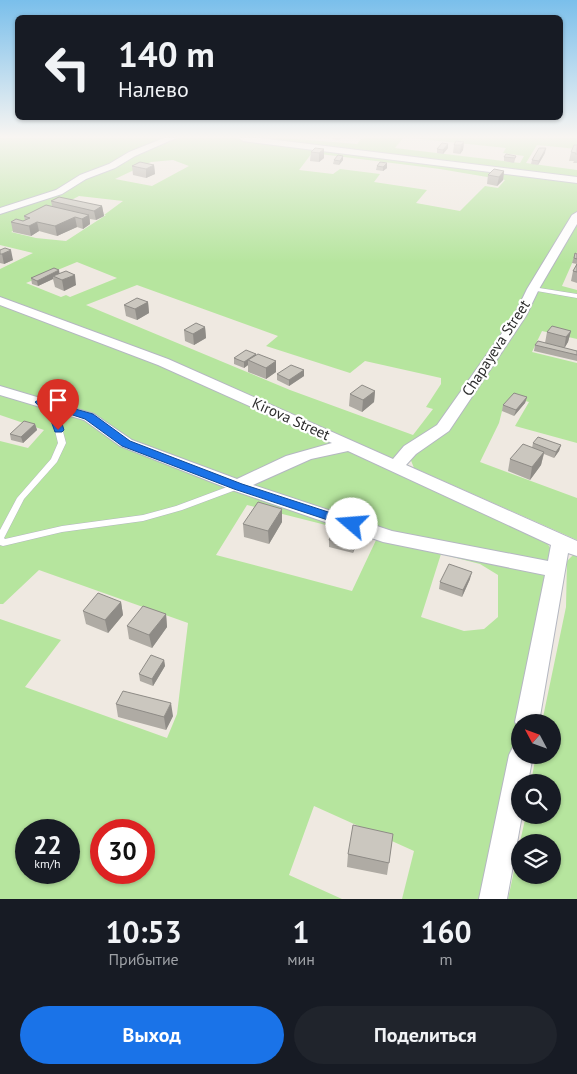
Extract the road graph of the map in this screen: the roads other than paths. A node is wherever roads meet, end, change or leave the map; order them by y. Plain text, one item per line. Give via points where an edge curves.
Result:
1 (80, 180) edge
2 (0, 211) edge
3 (577, 215) edge
4 (533, 289) junction
5 (577, 296) edge
6 (0, 301) edge
7 (0, 390) edge
8 (40, 402) junction
9 (352, 446) junction
10 (396, 466) junction
11 (238, 486) junction
12 (0, 538) edge
13 (569, 546) edge
14 (556, 570) junction
15 (529, 714) edge
16 (519, 764) edge
17 (493, 899) edge

1 - 2 street via 59,192
3 - 4 street, Chapayeva Street
4 - 5 lane
4 - 10 street, Chapayeva Street via 520,316 443,428 410,450
6 - 9 street, Kirova Street via 163,362
7 - 8 street
8 - 11 street via 89,417 126,444
8 - 12 lane via 55,417 62,443 54,460 21,498
9 - 10 street, Kirova Street
9 - 11 street via 326,448 299,457
10 - 13 street, Kirova Street
11 - 12 lane via 143,518 3,543
11 - 14 street via 390,537
13 - 14 street
14 - 15 street
16 - 17 street

